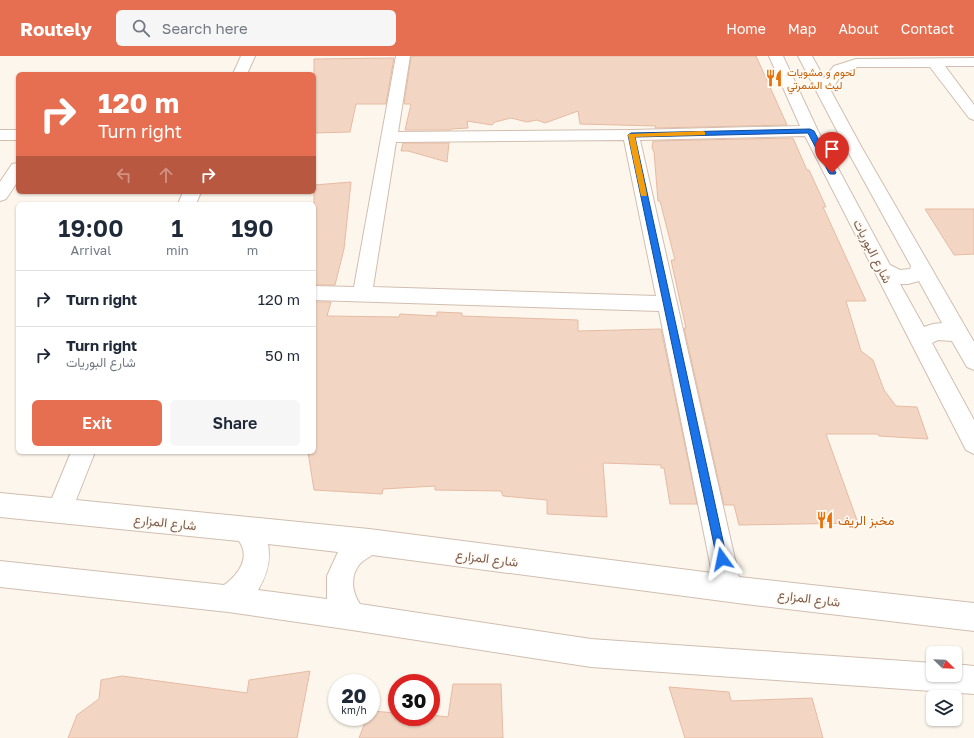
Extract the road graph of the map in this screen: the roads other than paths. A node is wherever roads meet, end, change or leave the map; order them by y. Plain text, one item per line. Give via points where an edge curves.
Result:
1 (248, 56) edge
2 (403, 56) edge
3 (776, 56) edge
4 (805, 56) edge
5 (934, 62) junction
6 (974, 62) edge
7 (241, 72) edge
8 (824, 91) junction
9 (974, 115) edge
10 (810, 131) junction
11 (0, 135) edge
12 (16, 135) edge
13 (631, 135) junction
14 (390, 137) junction
15 (16, 171) edge
16 (0, 195) edge
17 (920, 266) junction
18 (883, 270) junction
19 (316, 293) edge
20 (362, 295) junction
21 (667, 304) junction
22 (960, 336) junction
23 (921, 342) junction
24 (974, 361) edge
25 (974, 443) edge
26 (83, 454) edge
27 (0, 505) edge
28 (59, 511) junction
29 (246, 531) junction
30 (368, 542) junction
31 (0, 574) edge
32 (728, 588) junction
33 (228, 599) junction
34 (352, 616) junction
35 (974, 617) edge
36 (974, 680) edge

1 - 7 street
2 - 14 street
3 - 10 street, شارع البوريات
4 - 8 street
5 - 6 street
5 - 8 street via 856,63 843,66 828,80
5 - 9 street
8 - 17 street
10 - 13 street
10 - 18 street, شارع البوريات
11 - 12 street
13 - 14 street
13 - 21 street
14 - 20 street
15 - 16 street
17 - 18 street via 918,274 908,278 895,277
17 - 22 street
18 - 23 street, شارع البوريات
19 - 20 street
20 - 21 street
21 - 32 street
22 - 23 street via 935,331 925,335
22 - 24 street
23 - 25 street, شارع البوريات
26 - 28 street
27 - 28 street, شارع المزارع
28 - 29 street, شارع المزارع
29 - 30 street, شارع المزارع
29 - 33 street via 255,542 257,557 253,573 243,588
30 - 32 street, شارع المزارع
30 - 34 street via 350,555 340,576 340,598
31 - 33 street
32 - 35 street, شارع المزارع
33 - 34 street
34 - 36 street via 591,653

